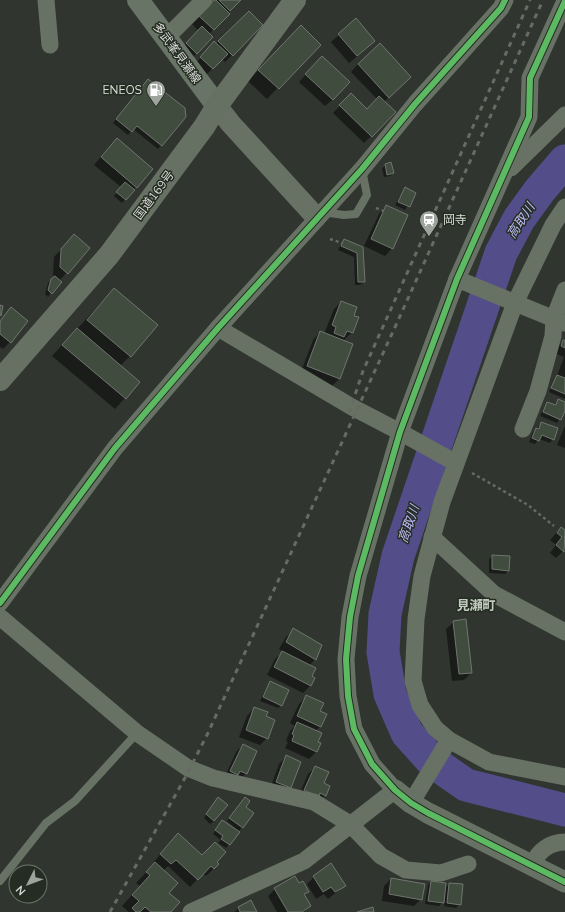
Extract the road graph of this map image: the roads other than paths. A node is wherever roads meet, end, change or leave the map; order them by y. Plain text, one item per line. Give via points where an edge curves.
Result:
1 (46, 0) edge
2 (138, 0) edge
3 (204, 0) edge
4 (295, 0) edge
5 (505, 0) edge
6 (565, 1) edge
7 (166, 38) junction
8 (50, 45) dead end
9 (217, 106) junction
10 (565, 115) edge
11 (362, 169) junction
12 (503, 175) junction
13 (565, 207) edge
14 (319, 215) junction
15 (460, 281) junction
16 (565, 290) edge
17 (511, 301) junction
18 (559, 321) edge
19 (218, 328) junction
20 (0, 380) edge
21 (523, 429) dead end
22 (406, 435) junction
23 (453, 462) junction
24 (432, 537) junction
25 (0, 603) edge
26 (0, 617) edge
27 (565, 632) edge
28 (137, 734) junction
29 (447, 744) junction
30 (565, 777) edge
31 (395, 790) junction
32 (416, 795) junction
33 (350, 824) junction
34 (565, 842) edge
35 (468, 864) dead end
36 (534, 864) junction
37 (0, 881) edge
38 (565, 882) edge
39 (191, 912) edge

1 - 8 street
2 - 7 main road, 多武峯見瀬線
3 - 7 street
4 - 9 highway, 国道169号
5 - 11 street via 501,8 415,104
6 - 12 street via 530,78 529,117
7 - 9 main road, 多武峯見瀬線
9 - 14 street via 231,124
9 - 20 highway, 国道169号 via 109,255
10 - 12 street
11 - 14 street
11 - 14 lane via 367,195 356,214
12 - 15 street
13 - 17 street
14 - 19 street
15 - 17 street
15 - 22 street
16 - 18 street
17 - 18 street
17 - 23 street
18 - 21 street via 538,391
19 - 22 street via 352,407
19 - 25 street via 115,448
22 - 23 street
22 - 31 street via 358,576 350,617 346,659 348,696 354,729 372,764
23 - 24 street
24 - 27 street via 494,594
24 - 29 street via 422,576 416,618 413,681 420,705
26 - 28 street
28 - 33 street via 188,768 213,778 314,802
28 - 37 lane via 75,801 46,823
29 - 30 street via 489,762
29 - 32 street
31 - 32 street
31 - 33 street
32 - 36 street via 428,813
33 - 35 street via 381,856 406,870 441,873
33 - 39 street via 304,861
34 - 36 street via 546,847 537,855
36 - 38 street

